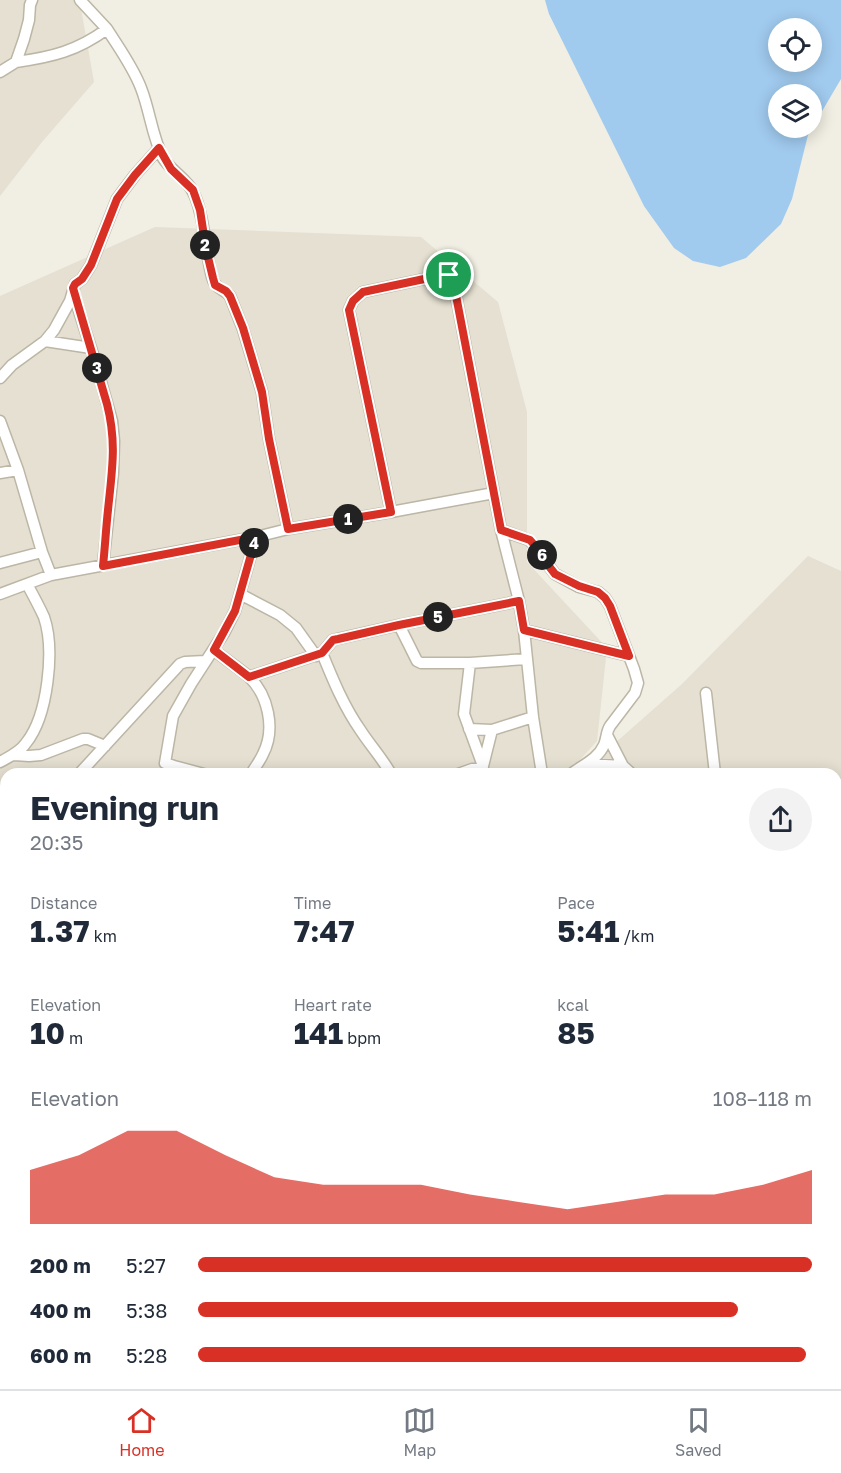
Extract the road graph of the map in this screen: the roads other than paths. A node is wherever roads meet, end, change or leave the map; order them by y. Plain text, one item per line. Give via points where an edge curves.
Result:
1 (32, 0) edge
2 (80, 0) edge
3 (106, 29) junction
4 (16, 62) junction
5 (0, 72) edge
6 (159, 148) junction
7 (73, 291) junction
8 (45, 341) junction
9 (91, 348) junction
10 (0, 378) edge
11 (0, 421) edge
12 (18, 470) junction
13 (0, 473) edge
14 (494, 493) junction
15 (391, 512) junction
16 (288, 529) junction
17 (501, 530) junction
18 (256, 537) junction
19 (42, 552) junction
20 (0, 563) edge
21 (103, 566) junction
22 (51, 575) junction
23 (27, 584) junction
24 (0, 594) edge
25 (240, 594) junction
26 (519, 601) junction
27 (399, 625) junction
28 (524, 630) junction
29 (214, 650) junction
30 (319, 654) junction
31 (629, 656) junction
32 (526, 659) junction
33 (205, 661) junction
34 (470, 663) junction
35 (249, 677) junction
36 (706, 693) dead end
37 (533, 717) junction
38 (469, 729) junction
39 (492, 730) junction
40 (607, 735) junction
41 (105, 746) junction
42 (14, 754) junction
43 (0, 762) edge
44 (165, 763) junction
45 (587, 764) junction
46 (623, 766) junction
47 (85, 768) edge
48 (162, 768) edge
49 (179, 768) edge
50 (255, 768) edge
51 (388, 768) edge
52 (482, 768) edge
53 (482, 768) edge
54 (541, 768) edge
55 (581, 768) edge
56 (625, 768) edge
57 (714, 768) edge

1 - 4 street
2 - 3 street
3 - 4 street via 65,52
3 - 6 street via 141,88
4 - 5 street
6 - 7 street via 117,199 91,265
6 - 16 street via 171,169 193,190 215,285 230,296 243,328 262,392
7 - 8 street via 61,319
7 - 9 street
8 - 9 street
8 - 10 street
9 - 21 street via 114,441
11 - 12 street
12 - 13 street
12 - 19 street
14 - 15 street
14 - 15 street via 453,280 443,275 363,292 349,310
14 - 17 street
15 - 16 street
16 - 18 street
17 - 26 street
17 - 31 street via 530,540 555,574 605,598
18 - 21 street
18 - 25 street
19 - 20 street
19 - 22 street
21 - 22 street
22 - 23 street
23 - 24 street
23 - 42 street via 48,635 46,693 34,731
25 - 29 street
25 - 30 street via 280,615
26 - 27 street
26 - 28 street
27 - 30 street via 333,640
27 - 34 street via 417,661
28 - 31 street
28 - 32 street
29 - 33 street
29 - 35 street
30 - 35 street
30 - 51 street via 347,709
31 - 40 street via 638,683
32 - 34 street
32 - 37 street
33 - 41 street via 180,664
33 - 44 street via 173,716
34 - 38 street via 464,714
35 - 50 street via 260,691 270,721 264,752
36 - 57 street
37 - 39 street
37 - 54 street
38 - 39 street
38 - 52 street
39 - 53 street
40 - 45 street via 599,753
40 - 46 street
41 - 42 street via 83,739 41,754
41 - 47 street
42 - 43 street
44 - 48 street
44 - 49 street
45 - 46 street
45 - 55 street
46 - 56 street

